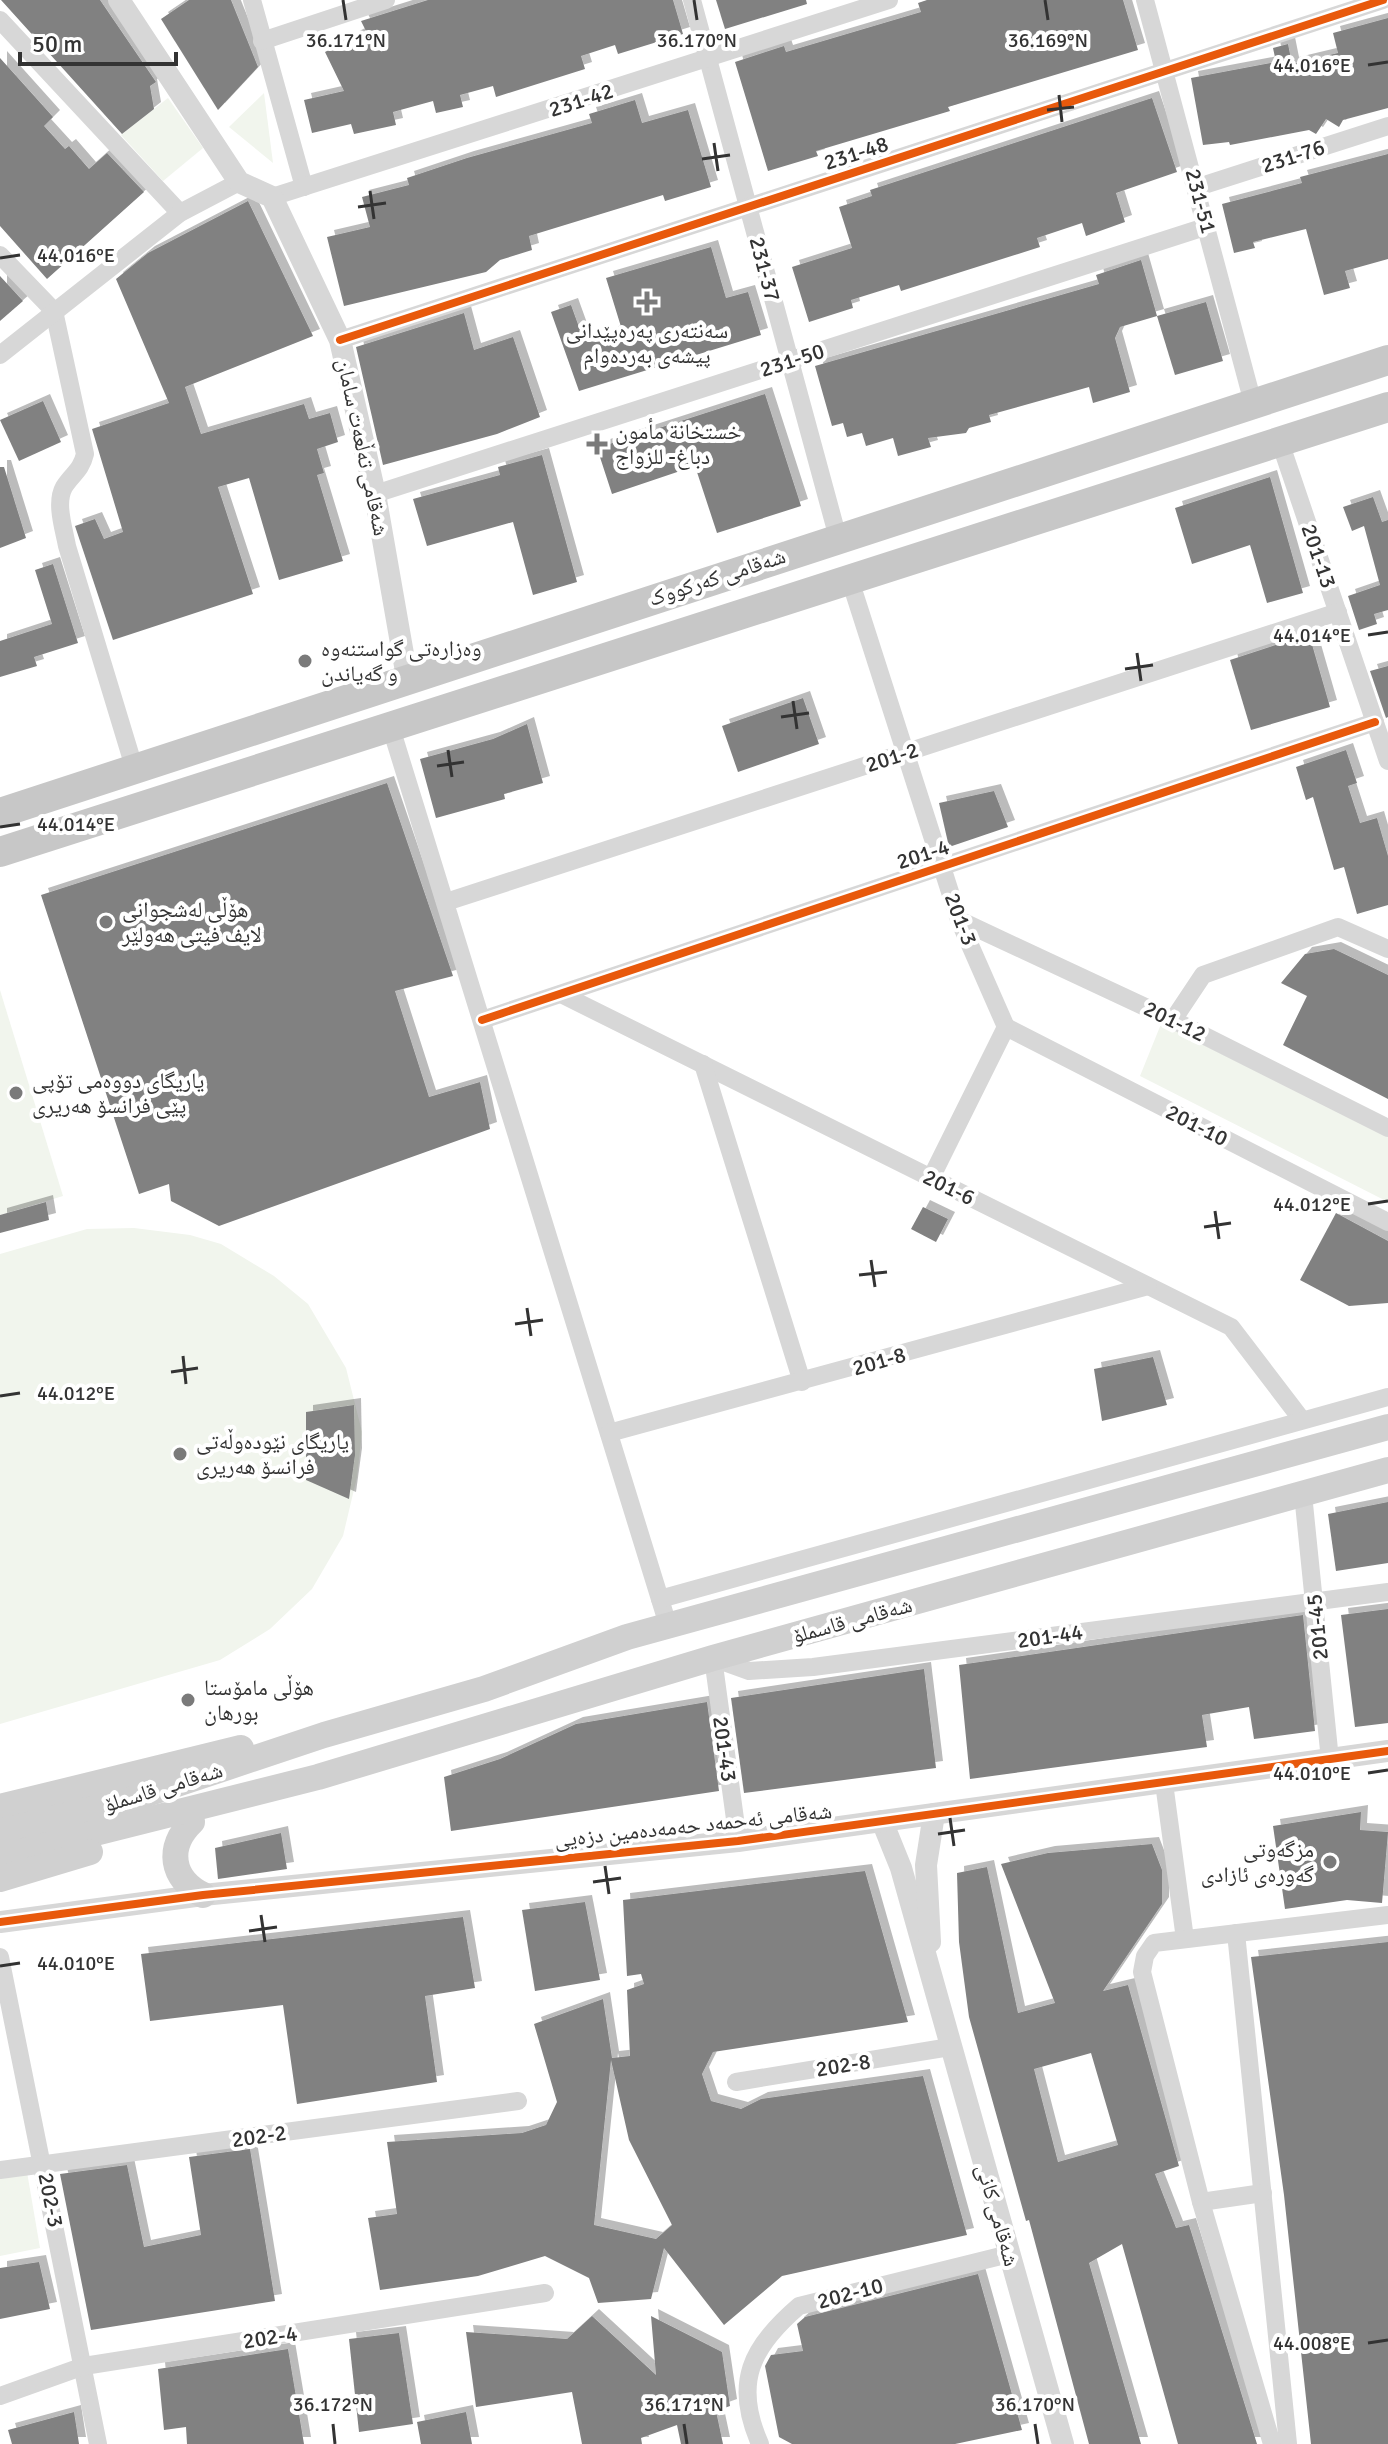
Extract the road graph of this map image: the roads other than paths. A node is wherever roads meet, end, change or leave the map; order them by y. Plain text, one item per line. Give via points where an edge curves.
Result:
1 (252, 0) edge
2 (386, 0) edge
3 (692, 0) edge
4 (889, 0) edge
5 (1145, 0) edge
6 (1383, 0) edge
7 (128, 4) edge
8 (860, 5) edge
9 (0, 20) edge
10 (262, 41) junction
11 (708, 60) junction
12 (1165, 71) junction
13 (1388, 126) edge
14 (239, 182) junction
15 (304, 187) junction
16 (1198, 187) junction
17 (272, 197) junction
18 (748, 207) junction
19 (180, 213) junction
20 (1208, 226) junction
21 (0, 255) edge
22 (54, 311) junction
23 (340, 340) junction
24 (0, 355) edge
25 (1388, 360) edge
26 (790, 361) junction
27 (1313, 384) junction
28 (1388, 400) edge
29 (1253, 403) junction
30 (1388, 407) edge
31 (1332, 424) junction
32 (1280, 442) junction
33 (375, 494) junction
34 (838, 538) junction
35 (850, 580) junction
36 (1338, 612) junction
37 (407, 677) junction
38 (1375, 722) junction
39 (391, 728) junction
40 (905, 753) junction
41 (1388, 761) edge
42 (134, 767) junction
43 (46, 797) junction
44 (0, 806) edge
45 (0, 813) edge
46 (52, 836) junction
47 (0, 852) edge
48 (0, 859) edge
49 (942, 867) junction
50 (446, 902) junction
51 (959, 920) junction
52 (1388, 949) edge
53 (561, 994) junction
54 (482, 1020) junction
55 (1173, 1020) junction
56 (1006, 1027) junction
57 (703, 1064) junction
58 (1388, 1128) edge
59 (931, 1178) junction
60 (1388, 1222) edge
61 (1148, 1286) junction
62 (802, 1382) junction
63 (1388, 1397) edge
64 (1302, 1420) junction
65 (1388, 1427) edge
66 (609, 1433) junction
67 (1388, 1470) edge
68 (1303, 1494) junction
69 (1043, 1522) junction
70 (1055, 1564) junction
71 (1388, 1592) edge
72 (660, 1599) junction
73 (1314, 1600) junction
74 (668, 1625) junction
75 (713, 1658) junction
76 (324, 1735) junction
77 (1388, 1751) edge
78 (1330, 1760) junction
79 (318, 1777) junction
80 (1164, 1783) junction
81 (0, 1807) edge
82 (934, 1814) junction
83 (882, 1821) junction
84 (192, 1822) junction
85 (0, 1832) edge
86 (738, 1841) junction
87 (0, 1857) edge
88 (0, 1879) edge
89 (203, 1895) junction
90 (1388, 1915) edge
91 (0, 1922) edge
92 (1236, 1933) junction
93 (1185, 1939) junction
94 (0, 1957) edge
95 (933, 1987) junction
96 (950, 2047) junction
97 (736, 2082) dead end
98 (518, 2101) dead end
99 (44, 2165) junction
100 (0, 2170) edge
101 (1263, 2193) junction
102 (1201, 2202) junction
103 (1009, 2254) junction
104 (545, 2293) dead end
105 (84, 2366) junction
106 (0, 2396) edge
107 (1059, 2443) edge
108 (98, 2444) edge
109 (760, 2444) edge
110 (1272, 2444) edge
111 (1288, 2444) edge

1 - 10 street
2 - 10 street
3 - 11 street, 231-37
4 - 8 street, 231-42
5 - 12 street, 231-51
6 - 12 street, 231-48
7 - 14 street
8 - 11 street, 231-42
9 - 19 street
10 - 15 street
11 - 15 street, 231-42
11 - 18 street, 231-37
12 - 16 street, 231-51
12 - 18 street, 231-48
13 - 16 street, 231-76
14 - 17 street
14 - 19 street
15 - 17 street, 231-42
16 - 20 street, 231-51
17 - 23 street, شەقامی تەڵعەت سامان
18 - 23 street, 231-48
18 - 26 street, 231-37
19 - 22 street
20 - 26 street, 231-50
20 - 29 street, 231-51
21 - 22 street
22 - 24 street
22 - 42 street via 85,454 81,469 63,488 60,511
23 - 33 street, شەقامی تەڵعەت سامان
25 - 27 highway, شەقامی کەرکووک
25 - 28 highway via 1375,377 1377,390
26 - 33 street, 231-50
26 - 34 street, 231-37
27 - 29 highway, شەقامی کەرکووک
27 - 31 highway via 1331,383 1342,391 1346,411
29 - 34 highway, شەقامی کەرکووک
30 - 31 highway, شەقامی کەرکووک
31 - 32 highway, شەقامی کەرکووک
32 - 35 highway, شەقامی کەرکووک
32 - 36 street, 201-13
33 - 37 street, شەقامی تەڵعەت سامان
34 - 37 highway, شەقامی کەرکووک
35 - 39 highway, شەقامی کەرکووک
35 - 40 street, 201-3
36 - 38 street, 201-13
36 - 40 street, 201-2
37 - 42 highway, شەقامی کەرکووک
38 - 41 street, 201-13
38 - 49 street, 201-4
39 - 46 highway, شەقامی کەرکووک
39 - 50 street
40 - 49 street, 201-3
40 - 50 street, 201-2
42 - 43 highway, شەقامی کەرکووک
43 - 44 highway, شەقامی کەرکووک
43 - 45 highway, شەقامی کەرکووک
46 - 47 highway, شەقامی کەرکووک
46 - 48 highway, شەقامی کەرکووک
49 - 51 street, 201-3
49 - 53 street, 201-4
50 - 54 street
51 - 55 street, 201-12
51 - 56 street, 201-3
52 - 55 street via 1338,927 1203,975
53 - 54 street, 201-4
53 - 57 street, 201-6
54 - 66 street
55 - 58 street, 201-12
56 - 59 street
56 - 60 street, 201-10
57 - 59 street, 201-6
57 - 62 street
59 - 61 street, 201-6
61 - 62 street, 201-8
61 - 64 street, 201-6 via 1231,1327
62 - 66 street, 201-8
63 - 64 street
64 - 72 street
65 - 69 main road, شەقامی قاسملۆ
66 - 72 street
67 - 68 main road, شەقامی قاسملۆ
68 - 70 main road, شەقامی قاسملۆ
68 - 73 street, 201-45
69 - 70 main road
69 - 74 main road, شەقامی قاسملۆ
70 - 75 main road, شەقامی قاسملۆ
71 - 73 street, 201-44
72 - 74 street
73 - 75 street, 201-44 via 813,1667 749,1671
73 - 78 street, 201-45
74 - 76 main road, شەقامی قاسملۆ via 484,1689
75 - 79 main road, شەقامی قاسملۆ
75 - 86 street, 201-43
76 - 81 main road, شەقامی قاسملۆ via 222,1751
76 - 85 main road, شەقامی قاسملۆ via 132,1799
77 - 78 street, شەقامی ئەحمەد حەمەدەمین دزەیی
78 - 80 street, شەقامی ئەحمەد حەمەدەمین دزەیی
79 - 84 main road, شەقامی قاسملۆ
79 - 87 main road, شەقامی قاسملۆ
80 - 82 street, شەقامی ئەحمەد حەمەدەمین دزەیی
80 - 93 street
82 - 83 street, شەقامی ئەحمەد حەمەدەمین دزەیی
82 - 95 street, شەقامی کانی via 926,1865
83 - 86 street, شەقامی ئەحمەد حەمەدەمین دزەیی
83 - 95 street, شەقامی کانی via 901,1868
84 - 88 main road, شەقامی قاسملۆ
84 - 89 main road via 176,1843 174,1856 183,1881
86 - 89 street, شەقامی ئەحمەد حەمەدەمین دزەیی
89 - 91 street, شەقامی ئەحمەد حەمەدەمین دزەیی
90 - 92 street
92 - 93 street
92 - 101 street
93 - 102 street via 1154,1943 1142,1972
94 - 99 street, 202-3
95 - 96 street, شەقامی کانی
96 - 97 street, 202-8
96 - 103 street, شەقامی کانی
98 - 99 street, 202-2
99 - 100 street, 202-2
99 - 105 street, 202-3
101 - 102 street
101 - 111 street
102 - 110 street
103 - 107 street, شەقامی کانی
103 - 109 street, 202-10 via 799,2306 755,2354 746,2386 748,2418
104 - 105 street, 202-4
105 - 106 street, 202-4
105 - 108 street, 202-3

